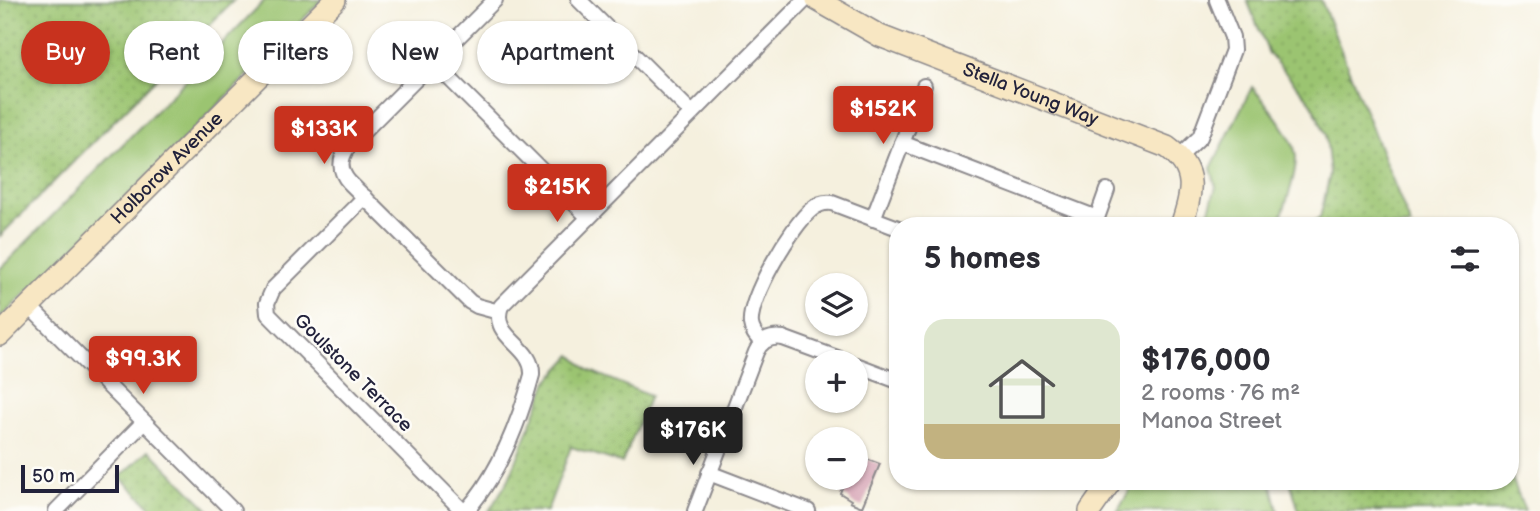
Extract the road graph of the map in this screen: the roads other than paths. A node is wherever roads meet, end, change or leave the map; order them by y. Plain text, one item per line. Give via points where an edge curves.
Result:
1 (335, 0) edge
2 (495, 0) edge
3 (579, 0) edge
4 (806, 0) edge
5 (817, 0) edge
6 (1217, 0) edge
7 (463, 32) edge
8 (411, 84) edge
9 (455, 84) edge
10 (924, 86) dead end
11 (692, 113) junction
12 (902, 143) junction
13 (1179, 157) junction
14 (1107, 190) dead end
15 (365, 197) junction
16 (588, 217) junction
17 (1084, 217) edge
18 (1098, 217) edge
19 (1184, 217) edge
20 (873, 219) junction
21 (889, 225) edge
22 (29, 306) junction
23 (499, 312) junction
24 (0, 335) edge
25 (762, 343) junction
26 (816, 350) edge
27 (868, 370) edge
28 (889, 378) edge
29 (144, 422) junction
30 (709, 473) junction
31 (1105, 490) edge
32 (56, 511) edge
33 (233, 511) edge
34 (465, 511) edge
35 (695, 511) edge
36 (808, 511) edge
37 (1090, 511) edge

1 - 22 street, Holborow Avenue
2 - 7 street
3 - 11 street
4 - 11 street
5 - 13 street, Stella Young Way via 880,36 1160,143
6 - 13 street via 1233,51 1200,137
8 - 15 street via 344,153 342,172
9 - 16 street
10 - 12 street
11 - 16 street
12 - 17 street
12 - 20 street
13 - 19 street via 1191,190
14 - 18 street
15 - 23 street via 470,302
15 - 34 street, Goulstone Terrace via 273,289 268,314
16 - 23 street via 505,300
20 - 21 street
20 - 25 street via 829,203 808,212 774,259 752,313 752,328
22 - 24 street, Holborow Avenue
22 - 29 street
23 - 34 street via 501,328 528,357 533,375 499,463
25 - 26 street via 783,338
25 - 30 street
27 - 28 street
29 - 32 street
29 - 33 street
30 - 35 street
30 - 36 street
31 - 37 street

